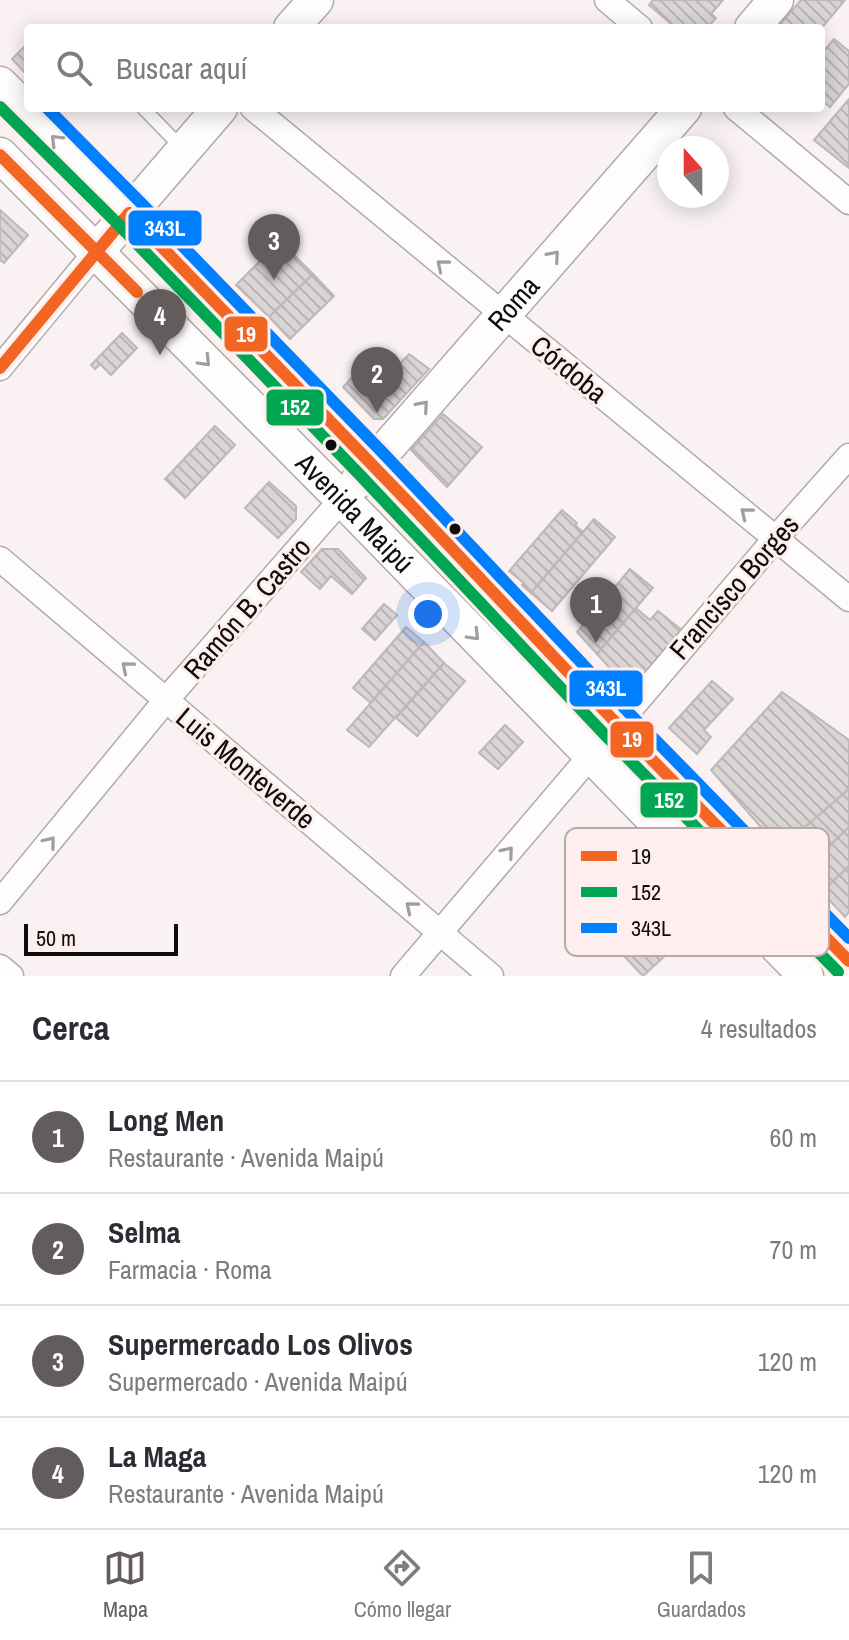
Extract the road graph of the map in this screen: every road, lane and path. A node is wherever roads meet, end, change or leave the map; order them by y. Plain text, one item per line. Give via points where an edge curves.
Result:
1 (316, 0) edge
2 (607, 0) edge
3 (776, 0) edge
4 (295, 24) edge
5 (635, 24) edge
6 (755, 24) edge
7 (0, 84) edge
8 (24, 108) edge
9 (28, 112) edge
10 (147, 112) edge
11 (217, 112) edge
12 (258, 112) edge
13 (680, 112) edge
14 (741, 112) edge
15 (185, 150) junction
16 (0, 155) edge
17 (849, 202) edge
18 (129, 213) junction
19 (96, 252) junction
20 (503, 314) junction
21 (0, 368) edge
22 (849, 456) edge
23 (372, 464) junction
24 (342, 499) junction
25 (776, 538) junction
26 (0, 559) edge
27 (849, 599) edge
28 (166, 700) junction
29 (617, 724) junction
30 (590, 755) junction
31 (661, 828) edge
32 (719, 828) edge
33 (0, 902) edge
34 (440, 932) junction
35 (829, 941) edge
36 (786, 956) edge
37 (849, 961) edge
38 (0, 967) edge
39 (11, 976) edge
40 (403, 976) edge
41 (491, 976) edge
42 (806, 976) edge

1 - 4 main road
2 - 5 street
3 - 6 main road
8 -> 7 main road, Avenida Maipú
18 -> 9 main road, Avenida Maipú
10 - 15 lane
11 - 15 main road
20 -> 12 street, Córdoba
20 -> 13 main road, Roma
14 - 17 street
15 - 18 main road
16 - 19 main road, Avenida Maipú
18 - 19 main road
18 - 23 main road, Avenida Maipú
19 - 21 street
19 -> 24 main road, Avenida Maipú
23 -> 20 main road, Roma
25 -> 20 street, Córdoba
22 - 25 street, Francisco Borges
23 - 24 main road, Roma
23 - 29 main road, Avenida Maipú
24 - 28 street, Ramón B. Castro
24 -> 30 main road, Avenida Maipú
25 - 27 street, Córdoba
25 - 29 street, Francisco Borges
28 -> 26 street, Luis Monteverde
33 -> 28 street, Ramón B. Castro
34 -> 28 street, Luis Monteverde
29 - 30 street, Francisco Borges
29 - 32 main road, Avenida Maipú
30 - 31 main road, Avenida Maipú
34 -> 30 street, Francisco Borges
34 - 40 street, Francisco Borges
34 - 41 street, Luis Monteverde
35 - 37 main road, Avenida Maipú
36 - 42 main road, Avenida Maipú
38 - 39 street

